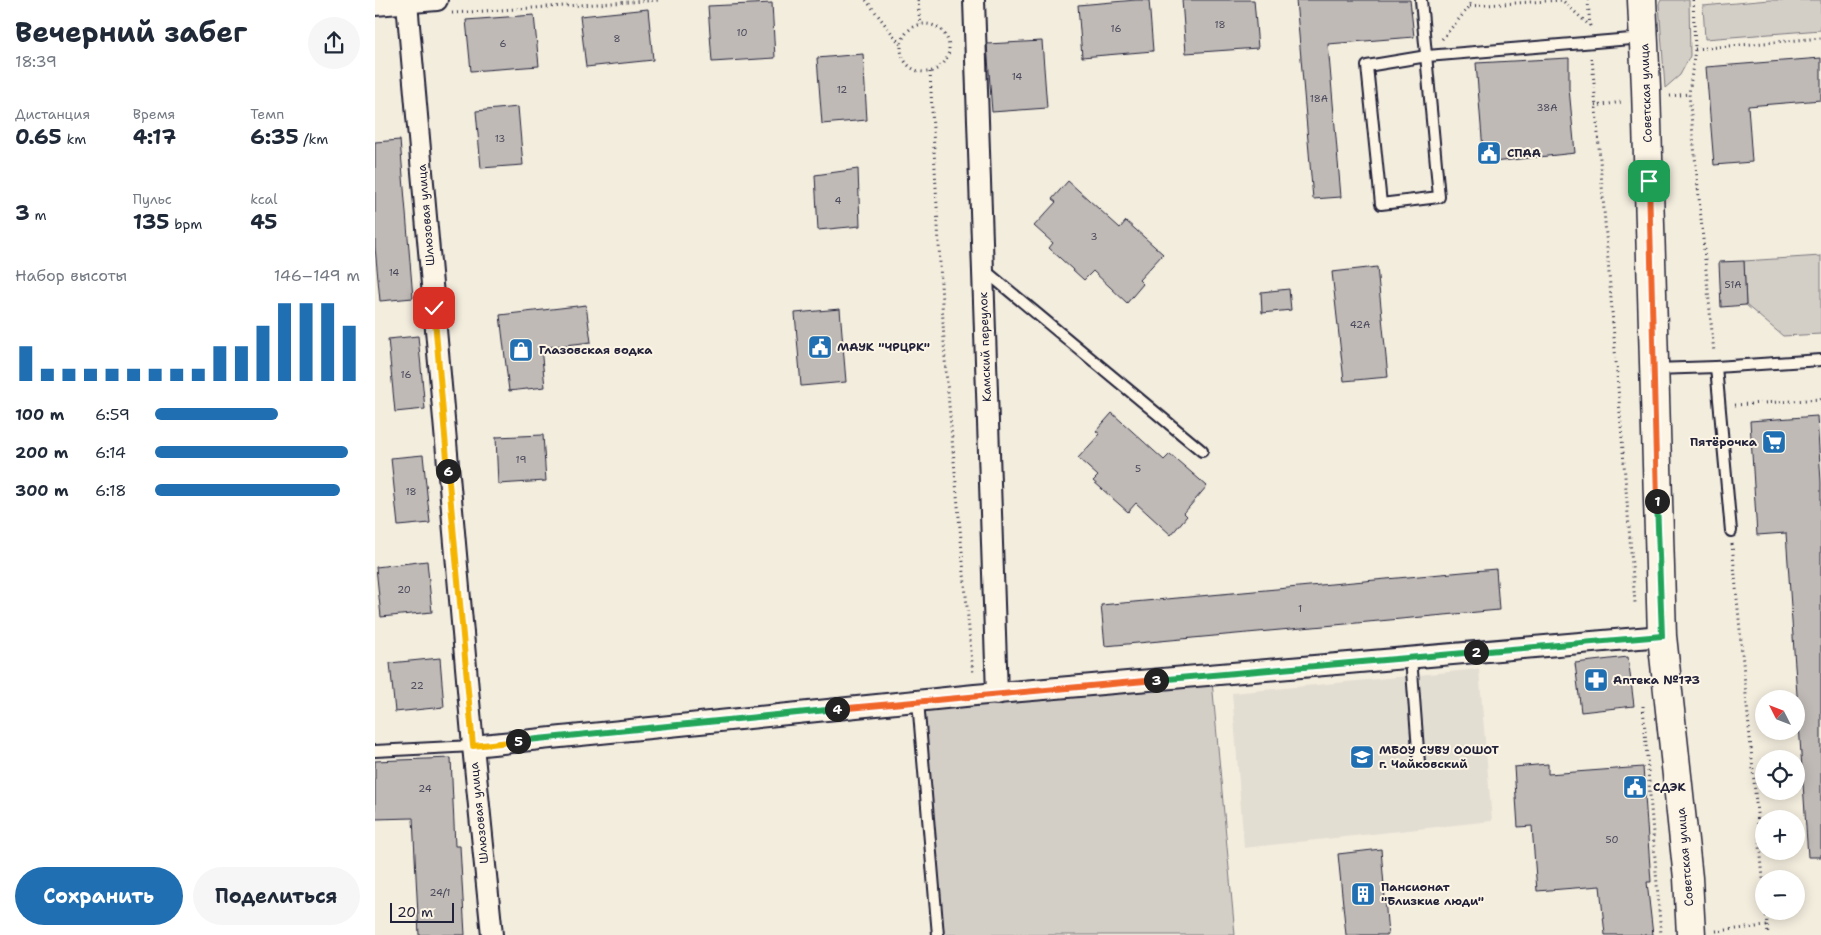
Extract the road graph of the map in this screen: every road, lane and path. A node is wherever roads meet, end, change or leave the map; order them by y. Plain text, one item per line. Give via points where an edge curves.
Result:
1 (661, 0) edge
2 (866, 0) edge
3 (918, 0) edge
4 (974, 0) edge
5 (1421, 0) edge
6 (1470, 0) edge
7 (1562, 0) edge
8 (1588, 0) edge
9 (1642, 0) edge
10 (1693, 0) edge
11 (407, 3) junction
12 (375, 5) edge
13 (442, 6) edge
14 (1470, 6) junction
15 (920, 25) junction
16 (1590, 26) junction
17 (1644, 38) junction
18 (1821, 38) edge
19 (1591, 42) junction
20 (901, 46) junction
21 (1695, 49) junction
22 (1427, 56) junction
23 (930, 72) junction
24 (983, 268) junction
25 (1821, 360) edge
26 (1716, 367) junction
27 (1653, 369) junction
28 (1821, 399) edge
29 (1719, 406) junction
30 (1202, 450) dead end
31 (1731, 531) joint
32 (1649, 637) junction
33 (1411, 658) junction
34 (997, 694) junction
35 (975, 696) junction
36 (1642, 697) dead end
37 (918, 701) junction
38 (473, 746) junction
39 (375, 751) edge
40 (1419, 762) dead end
41 (1762, 870) edge
42 (1767, 920) edge
43 (1767, 926) junction
44 (1691, 934) edge
45 (492, 935) edge
46 (938, 935) edge
47 (1661, 935) edge
48 (1768, 935) edge

1 - 13 path
2 - 20 path
3 - 15 path
4 - 24 street, Камский переулок
5 - 22 lane
6 - 14 path
7 - 14 path
7 - 16 path
8 - 16 path
9 - 17 main road, Советская улица
10 - 21 path
11 - 12 street
11 - 13 street
11 - 38 street, Шлюзовая улица
14 - 22 path
15 - 20 path via 907,32
15 - 23 path via 935,26 948,43 943,65
16 - 19 path
17 - 19 lane
17 - 27 main road, Советская улица
18 - 21 path
19 - 22 lane
19 - 32 path
20 - 23 path via 904,61 909,66
21 - 26 path via 1689,94
22 - 22 lane via 1439,197 1381,204 1367,66
23 - 35 path via 945,360
24 - 30 lane
24 - 34 street, Камский переулок
25 - 26 lane
26 - 27 lane
26 - 29 lane
27 - 32 main road, Советская улица
28 - 29 path
29 - 31 lane
31 - 41 path
32 - 33 street
32 - 44 main road, Советская улица via 1688,878
33 - 34 street
33 - 40 lane
34 - 35 street
35 - 37 street
36 - 47 path
37 - 38 street
37 - 46 lane
38 - 39 lane
38 - 45 street, Шлюзовая улица
42 - 43 path
43 - 44 path
43 - 48 path

